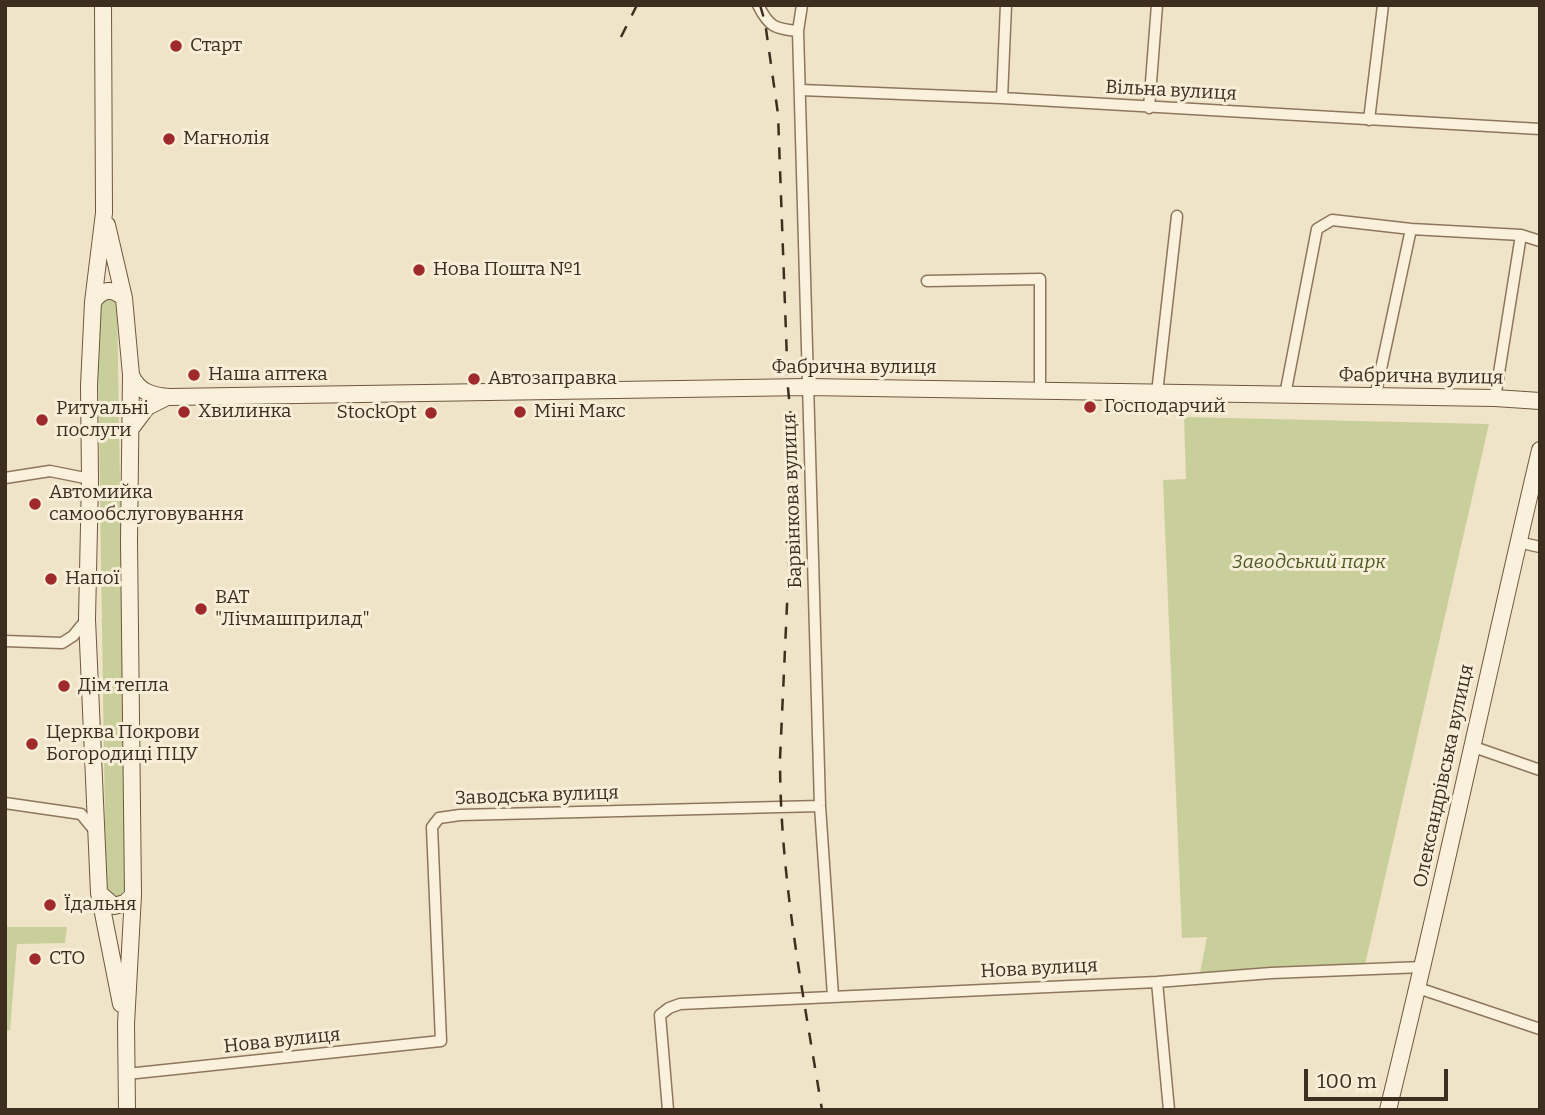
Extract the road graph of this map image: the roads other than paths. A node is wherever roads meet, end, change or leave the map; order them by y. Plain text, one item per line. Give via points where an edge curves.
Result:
1 (103, 5) edge
2 (758, 5) edge
3 (802, 5) edge
4 (1006, 5) edge
5 (1157, 5) edge
6 (1383, 5) edge
7 (798, 31) junction
8 (801, 90) junction
9 (1002, 98) junction
10 (1149, 108) junction
11 (1369, 120) junction
12 (1540, 129) edge
13 (104, 213) junction
14 (1177, 216) dead end
15 (1411, 229) junction
16 (1521, 235) junction
17 (1540, 241) edge
18 (927, 281) dead end
19 (124, 298) junction
20 (93, 302) junction
21 (131, 374) junction
22 (807, 387) junction
23 (1040, 390) junction
24 (1157, 393) junction
25 (1285, 395) junction
26 (1375, 397) junction
27 (1495, 398) junction
28 (147, 400) junction
29 (1540, 401) edge
30 (132, 427) junction
31 (1540, 450) edge
32 (5, 478) edge
33 (90, 479) junction
34 (1518, 542) junction
35 (1540, 547) edge
36 (88, 619) junction
37 (5, 641) edge
38 (1471, 746) junction
39 (1540, 770) edge
40 (5, 803) edge
41 (820, 806) junction
42 (97, 834) junction
43 (99, 893) junction
44 (133, 895) junction
45 (1423, 967) junction
46 (1157, 982) junction
47 (1418, 988) junction
48 (833, 996) junction
49 (126, 1024) junction
50 (1540, 1029) edge
51 (441, 1041) joint
52 (127, 1074) junction
53 (127, 1110) edge
54 (668, 1110) edge
55 (1169, 1110) edge
56 (1388, 1110) edge

1 - 13 main road
2 - 7 street via 776,29
3 - 7 street, Барвінкова вулиця
4 - 9 street
5 - 10 street
6 - 11 street
7 - 8 street, Барвінкова вулиця
8 - 9 street, Вільна вулиця
8 - 22 street, Барвінкова вулиця
9 - 10 street, Вільна вулиця
10 - 11 street, Вільна вулиця
11 - 12 street, Вільна вулиця
13 - 19 main road
13 - 20 main road
14 - 24 street
15 - 16 street
15 - 25 street via 1332,220 1317,229
15 - 26 street
16 - 17 street
16 - 27 street
18 - 23 street via 1040,279
19 - 20 main road via 111,290
19 - 21 main road
20 - 33 main road
21 - 28 main road
21 - 30 main road
22 - 23 main road, Фабрична вулиця
22 - 28 main road, Фабрична вулиця
22 - 41 street, Барвінкова вулиця
23 - 24 main road, Фабрична вулиця
24 - 25 main road, Фабрична вулиця
25 - 26 main road, Фабрична вулиця
26 - 27 main road, Фабрична вулиця
27 - 29 main road, Фабрична вулиця
28 - 30 main road
30 - 44 main road
31 - 34 main road, Олександрівська вулиця
32 - 33 street via 50,471
33 - 36 main road
34 - 35 street
34 - 38 main road, Олександрівська вулиця
36 - 37 street via 62,643
36 - 42 main road
38 - 39 street
38 - 45 main road, Олександрівська вулиця
40 - 42 street via 81,814
41 - 48 street, Барвінкова вулиця
41 - 51 street, Заводська вулиця via 439,818 432,827
42 - 43 main road
43 - 44 main road via 114,906
43 - 49 main road
44 - 49 main road
45 - 46 street, Нова вулиця
45 - 47 main road, Олександрівська вулиця
46 - 48 street, Нова вулиця
46 - 55 street
47 - 50 street
47 - 56 main road, Олександрівська вулиця
48 - 54 street, Нова вулиця via 669,1008 660,1016
49 - 52 main road
51 - 52 street, Нова вулиця
52 - 53 main road

